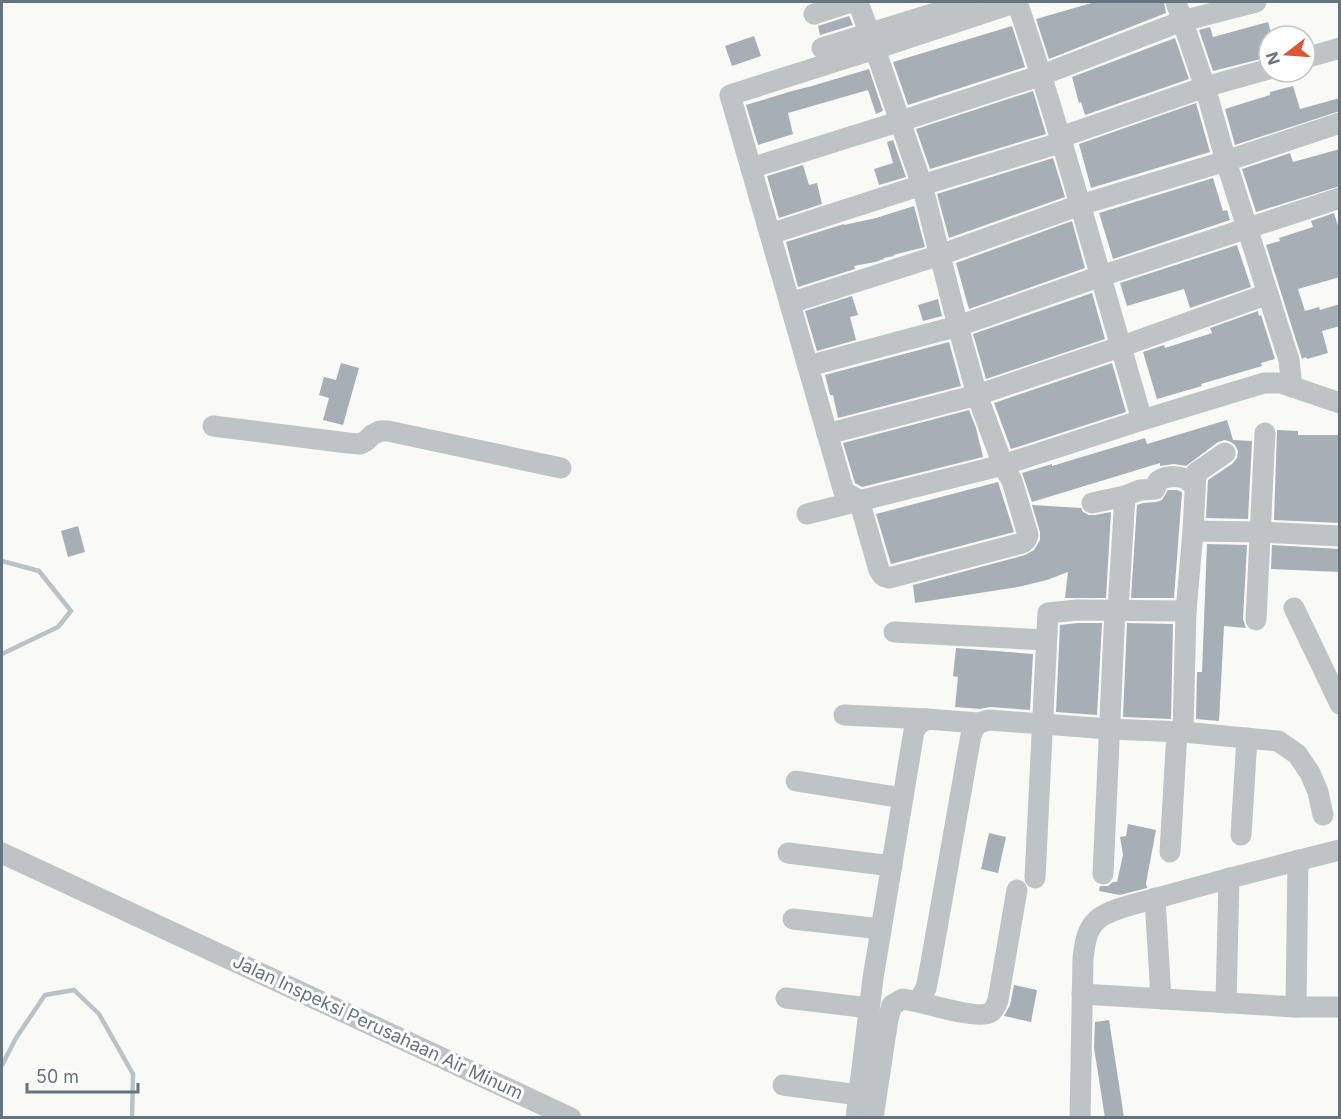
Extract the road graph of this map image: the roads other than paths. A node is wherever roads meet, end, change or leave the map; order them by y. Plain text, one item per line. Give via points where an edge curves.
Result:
1 (851, 2) edge
2 (858, 2) edge
3 (971, 2) edge
4 (1017, 2) edge
5 (1256, 2) edge
6 (1179, 11) edge
7 (814, 14) dead end
8 (872, 41) junction
9 (822, 48) dead end
10 (1340, 48) edge
11 (1317, 55) edge
12 (1257, 72) edge
13 (1042, 75) junction
14 (1205, 87) junction
15 (901, 122) junction
16 (1340, 123) edge
17 (1062, 140) junction
18 (1226, 161) junction
19 (751, 168) junction
20 (922, 185) junction
21 (1340, 198) edge
22 (1080, 205) junction
23 (1247, 229) junction
24 (770, 234) junction
25 (940, 255) junction
26 (1101, 276) junction
27 (1268, 294) junction
28 (790, 303) junction
29 (958, 326) junction
30 (1120, 347) junction
31 (808, 366) junction
32 (1292, 387) junction
33 (977, 395) junction
34 (1340, 404) edge
35 (1142, 420) junction
36 (213, 426) dead end
37 (1265, 433) dead end
38 (827, 434) junction
39 (1225, 453) dead end
40 (1003, 465) junction
41 (561, 468) dead end
42 (1196, 473) junction
43 (1125, 496) junction
44 (859, 500) junction
45 (1092, 503) dead end
46 (807, 514) dead end
47 (1193, 531) junction
48 (1260, 532) junction
49 (1340, 536) edge
50 (1294, 608) dead end
51 (1116, 609) junction
52 (1186, 611) junction
53 (1256, 620) dead end
54 (894, 632) dead end
55 (1046, 640) junction
56 (1340, 704) edge
57 (844, 715) dead end
58 (927, 719) junction
59 (978, 723) junction
60 (1042, 724) junction
61 (1109, 729) junction
62 (1180, 732) junction
63 (1248, 738) junction
64 (796, 781) dead end
65 (903, 798) junction
66 (1323, 815) dead end
67 (1241, 835) dead end
68 (1340, 850) edge
69 (1170, 852) dead end
70 (2, 853) edge
71 (788, 853) dead end
72 (1298, 860) junction
73 (891, 866) junction
74 (1103, 874) dead end
75 (1035, 878) dead end
76 (1229, 878) junction
77 (1017, 890) dead end
78 (1155, 898) junction
79 (793, 919) dead end
80 (881, 929) junction
81 (1082, 994) junction
82 (786, 998) dead end
83 (1161, 999) junction
84 (918, 1002) junction
85 (1226, 1003) junction
86 (1296, 1007) junction
87 (1340, 1007) edge
88 (869, 1008) junction
89 (783, 1085) dead end
90 (859, 1095) junction
91 (571, 1118) edge
92 (856, 1118) edge
93 (873, 1118) edge
94 (1080, 1118) edge

1 - 7 street
2 - 8 street
3 - 8 street
4 - 8 street
4 - 13 street
5 - 6 street
6 - 13 street
6 - 14 street
8 - 9 street
8 - 15 street
8 - 19 street via 730,95
10 - 11 street
12 - 14 street
13 - 15 street
13 - 17 street
14 - 17 street
14 - 18 street
15 - 19 street
15 - 20 street
16 - 18 street
17 - 20 street
17 - 22 street
18 - 22 street
18 - 23 street
19 - 24 street
20 - 24 street
20 - 25 street
21 - 23 street
22 - 25 street
22 - 26 street
23 - 26 street
23 - 27 street
24 - 28 street
25 - 28 street
25 - 29 street
26 - 29 street
26 - 30 street
27 - 30 street
27 - 32 street via 1289,360
28 - 31 street
29 - 31 street
29 - 33 street
30 - 33 street
30 - 35 street
31 - 38 street
32 - 34 street
32 - 35 street via 1263,383
33 - 38 street
33 - 40 street
35 - 40 street
36 - 41 street via 360,444 380,431 388,431
37 - 48 street
38 - 44 street via 844,492
39 - 42 street
40 - 44 street
40 - 44 street via 1027,529 1026,540 889,578 879,570
42 - 43 street via 1190,482 1164,477 1155,489
42 - 47 street
43 - 45 street
43 - 51 street
44 - 46 street
47 - 48 street
47 - 52 street
48 - 49 street
48 - 53 street
50 - 56 street
51 - 52 street
51 - 55 street via 1048,613
51 - 61 street
52 - 62 street
54 - 55 street
55 - 60 street
57 - 58 street
58 - 59 street
58 - 65 street via 914,731
59 - 60 street via 989,720
59 - 84 street via 971,735 926,988
60 - 61 street
60 - 75 street
61 - 62 street
61 - 74 street
62 - 63 street
62 - 69 street
63 - 66 street via 1278,741 1297,754 1310,773
63 - 67 street
64 - 65 street
65 - 73 street
68 - 72 street
70 - 91 street, Jalan Inspeksi Perusahaan Air Minum
71 - 73 street
72 - 76 street
72 - 86 street
73 - 80 street
76 - 78 street
76 - 85 street
77 - 84 street via 995,1008 978,1015
78 - 81 street via 1096,920 1086,936
78 - 83 street
79 - 80 street
80 - 88 street
81 - 83 street
81 - 94 street
82 - 88 street
83 - 85 street
84 - 93 street via 903,999 892,1005
85 - 86 street
86 - 87 street
88 - 90 street
89 - 90 street
90 - 92 street

